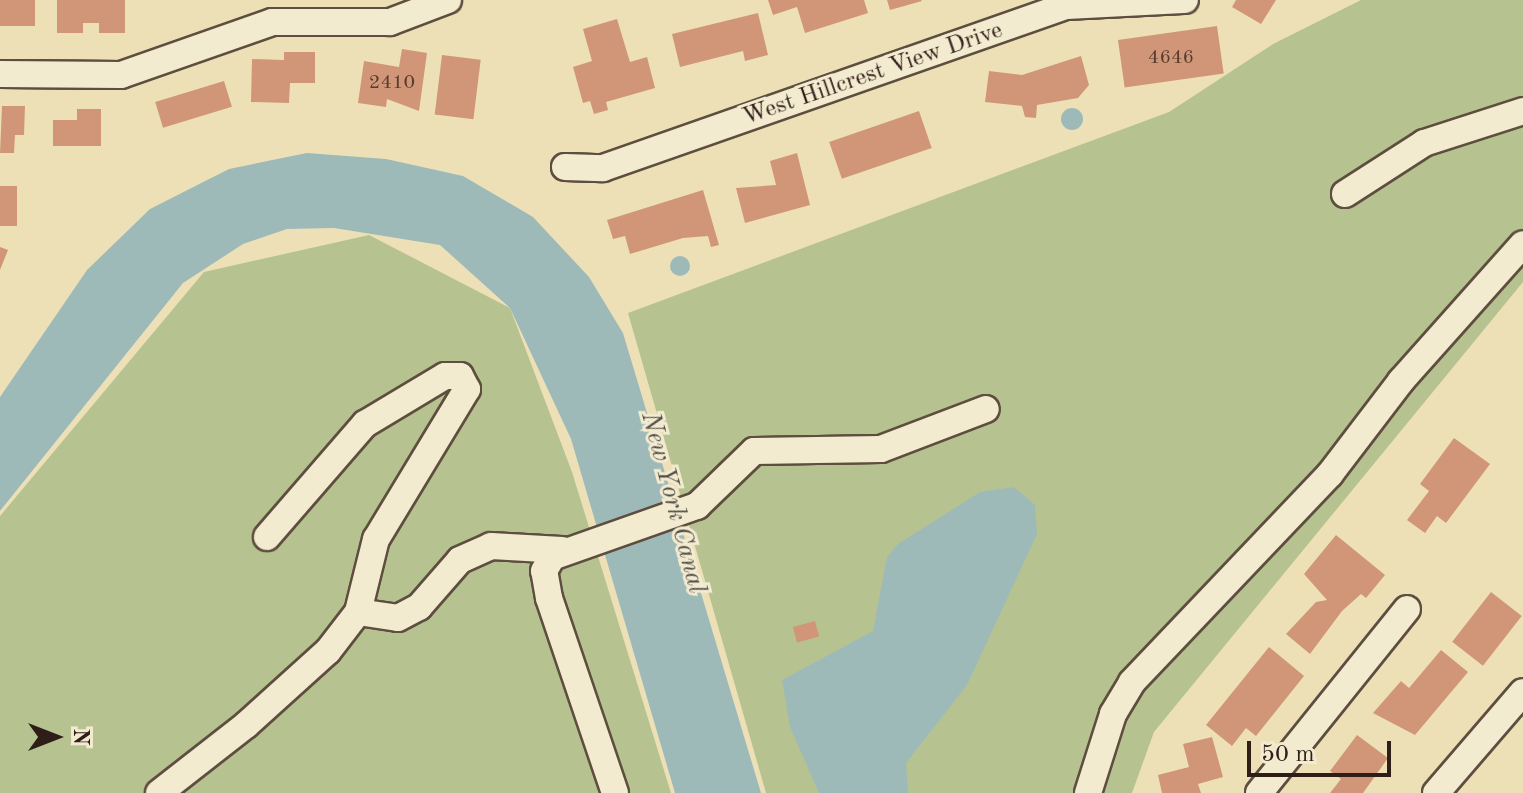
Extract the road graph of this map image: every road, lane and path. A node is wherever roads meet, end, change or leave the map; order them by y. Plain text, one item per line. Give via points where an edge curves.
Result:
1 (448, 0) edge
2 (1185, 0) edge
3 (0, 74) edge
4 (1523, 111) edge
5 (565, 167) dead end
6 (1345, 194) dead end
7 (1523, 244) edge
8 (986, 409) dead end
9 (267, 537) dead end
10 (562, 550) junction
11 (1407, 609) dead end
12 (358, 612) junction
13 (1523, 692) edge
14 (1260, 792) edge
15 (159, 793) edge
16 (615, 793) edge
17 (1088, 793) edge
18 (1436, 793) edge

1 - 3 street via 390,22 272,22 121,75
2 - 5 street, West Hillcrest View Drive via 1065,6 603,168
4 - 6 street via 1424,143
7 - 17 street via 1401,381 1330,474 1132,682 1113,714
8 - 10 street via 881,449 763,448 686,511
9 - 12 street via 365,424 445,376 466,379 376,539
10 - 12 street via 491,546 460,560 419,607 398,618
10 - 16 street via 544,571 549,598
11 - 14 street
12 - 15 street via 258,715
13 - 18 street

